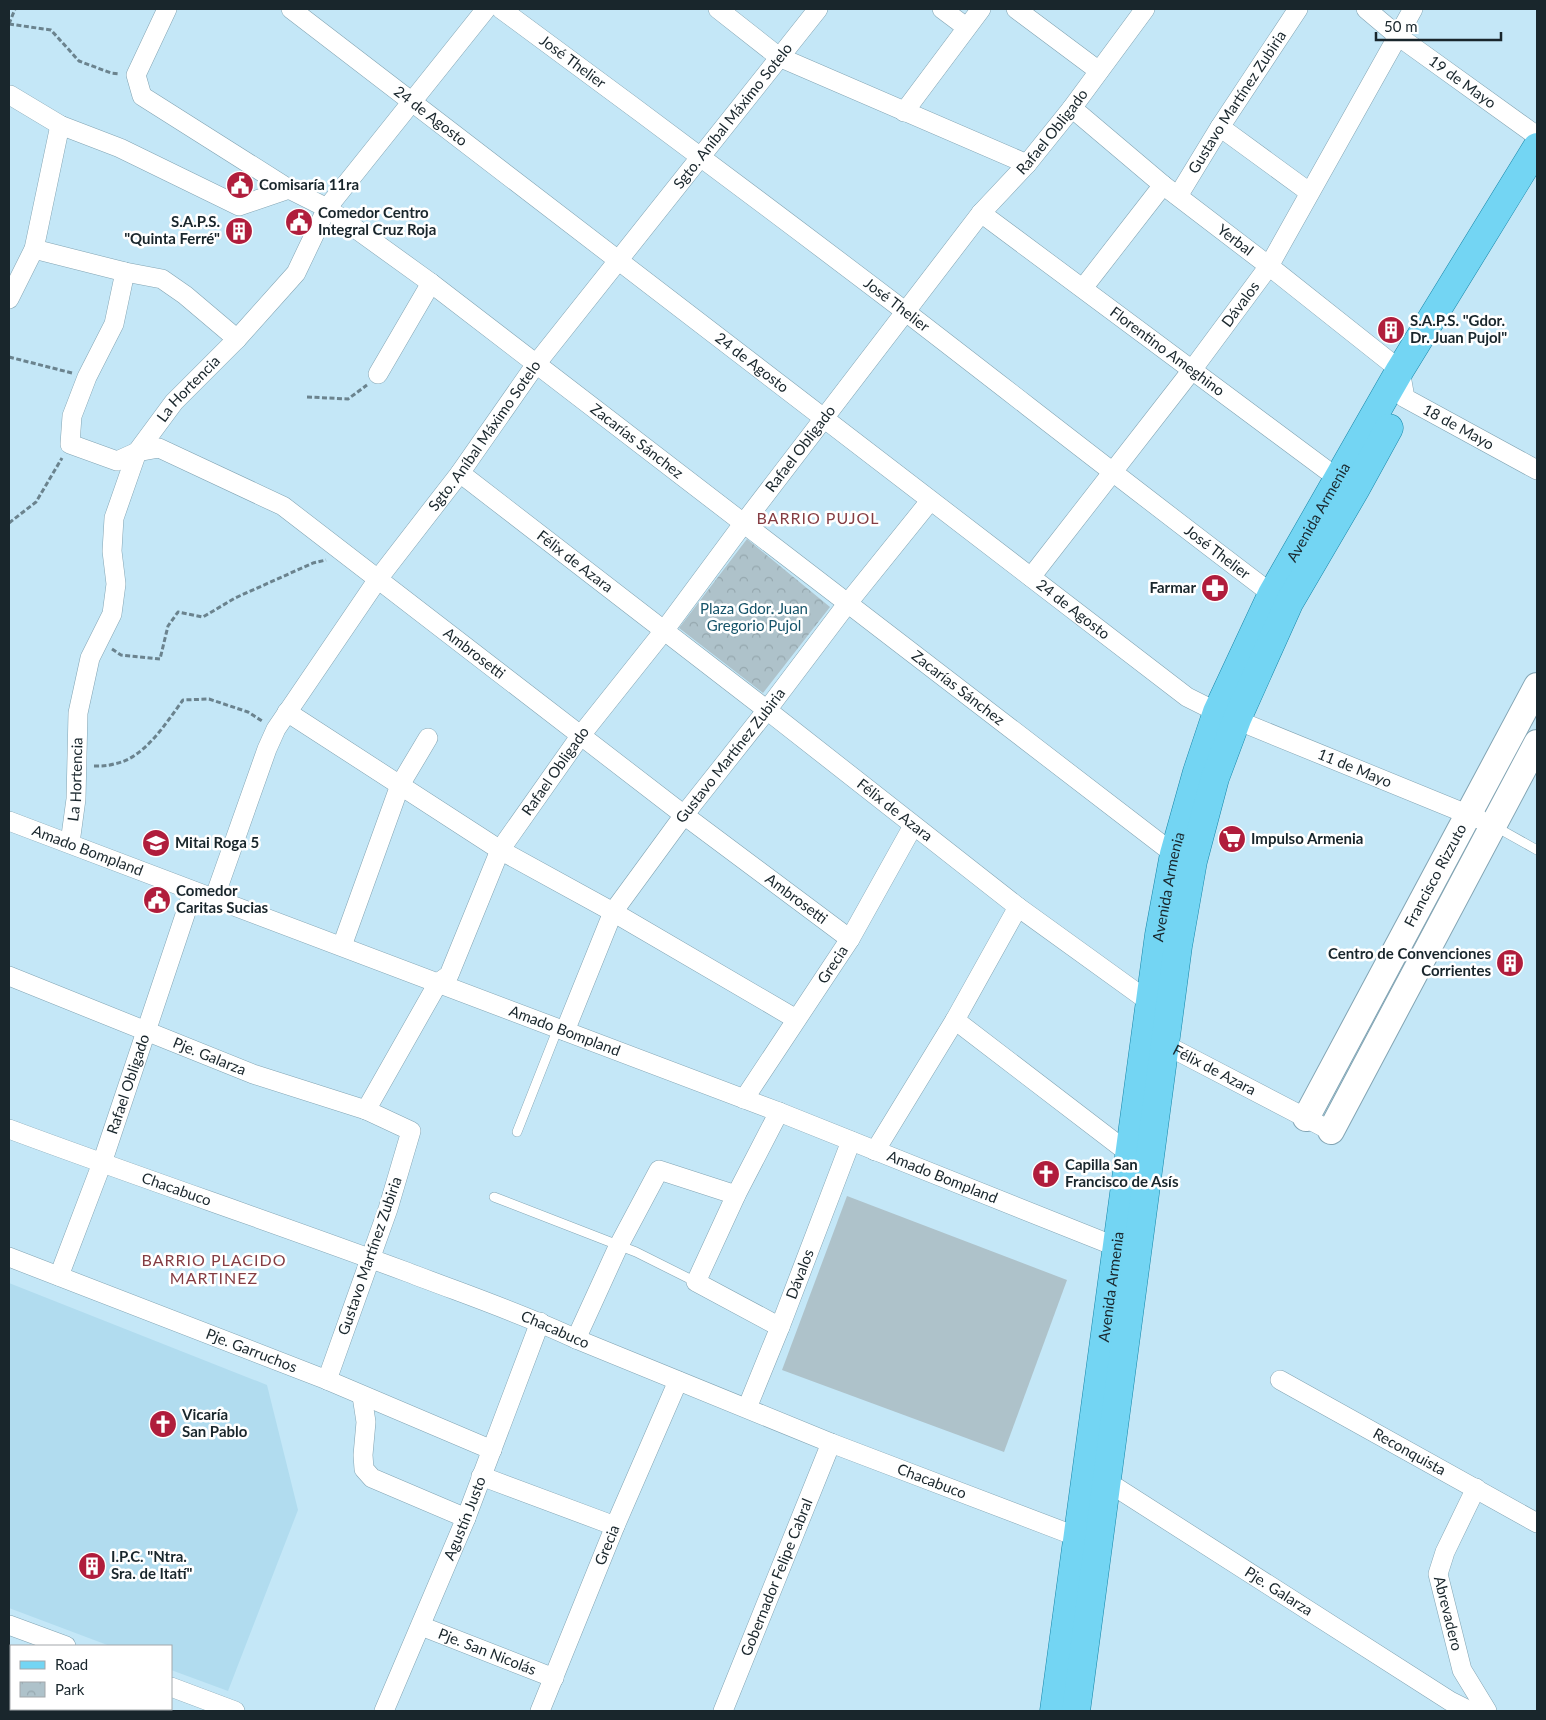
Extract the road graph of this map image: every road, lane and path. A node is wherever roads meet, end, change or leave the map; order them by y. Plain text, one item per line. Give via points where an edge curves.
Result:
1 (15, 9) edge
2 (167, 9) edge
3 (291, 9) edge
4 (486, 9) edge
5 (501, 9) edge
6 (718, 9) edge
7 (818, 9) edge
8 (942, 9) edge
9 (981, 9) edge
10 (1016, 9) edge
11 (1145, 9) edge
12 (1298, 9) edge
13 (1366, 9) edge
14 (1413, 9) edge
15 (9, 24) edge
16 (966, 27) junction
17 (1398, 36) junction
18 (779, 57) junction
19 (1099, 71) junction
20 (136, 75) junction
21 (10, 95) dead end
22 (412, 102) junction
23 (1072, 108) junction
24 (904, 112) junction
25 (60, 125) junction
26 (1220, 127) junction
27 (1537, 136) edge
28 (1537, 147) edge
29 (701, 157) junction
30 (1027, 164) junction
31 (1537, 180) edge
32 (289, 189) junction
33 (1171, 191) junction
34 (1309, 192) junction
35 (327, 208) junction
36 (981, 213) junction
37 (34, 250) junction
38 (618, 261) junction
39 (1269, 266) junction
40 (125, 272) junction
41 (431, 283) junction
42 (1083, 288) junction
43 (9, 299) edge
44 (905, 312) junction
45 (238, 338) junction
46 (9, 357) edge
47 (536, 364) junction
48 (1192, 370) junction
49 (1400, 370) junction
50 (378, 374) joint
51 (87, 377) junction
52 (307, 397) dead end
53 (1405, 398) junction
54 (824, 419) junction
55 (70, 444) junction
56 (137, 452) junction
57 (1537, 470) edge
58 (1112, 472) junction
59 (460, 473) junction
60 (1347, 485) junction
61 (930, 501) junction
62 (9, 523) edge
63 (743, 524) junction
64 (346, 554) junction
65 (1031, 577) junction
66 (378, 579) junction
67 (1281, 599) junction
68 (847, 604) junction
69 (663, 632) junction
70 (100, 640) junction
71 (1537, 686) edge
72 (767, 710) junction
73 (288, 712) junction
74 (1227, 716) junction
75 (276, 729) junction
76 (581, 735) junction
77 (428, 738) dead end
78 (1537, 743) edge
79 (76, 768) junction
80 (400, 785) junction
81 (1470, 814) junction
82 (684, 815) junction
83 (9, 821) edge
84 (913, 826) junction
85 (1493, 826) junction
86 (70, 843) junction
87 (500, 850) junction
88 (1537, 850) edge
89 (1184, 858) junction
90 (193, 892) junction
91 (214, 899) junction
92 (1018, 907) junction
93 (613, 912) junction
94 (850, 939) junction
95 (342, 946) junction
96 (9, 976) edge
97 (438, 983) junction
98 (1150, 1003) junction
99 (796, 1018) junction
100 (955, 1020) junction
101 (561, 1030) junction
102 (147, 1031) junction
103 (1166, 1045) junction
104 (744, 1099) junction
105 (366, 1110) junction
106 (779, 1112) junction
107 (1306, 1118) junction
108 (9, 1129) edge
109 (411, 1131) joint
110 (1331, 1131) joint
111 (517, 1132) dead end
112 (851, 1141) junction
113 (875, 1151) junction
114 (1141, 1154) junction
115 (102, 1164) junction
116 (736, 1195) junction
117 (494, 1197) dead end
118 (618, 1246) junction
119 (1127, 1249) junction
120 (9, 1257) edge
121 (370, 1258) junction
122 (59, 1276) junction
123 (696, 1282) junction
124 (540, 1322) junction
125 (780, 1327) junction
126 (576, 1339) junction
127 (327, 1380) junction
128 (1280, 1380) dead end
129 (678, 1381) junction
130 (362, 1396) junction
131 (747, 1408) junction
132 (831, 1443) junction
133 (492, 1450) junction
134 (481, 1476) junction
135 (1096, 1480) junction
136 (1476, 1488) junction
137 (466, 1518) junction
138 (1537, 1523) edge
139 (615, 1526) junction
140 (1088, 1539) junction
141 (9, 1625) edge
142 (421, 1626) junction
143 (35, 1641) edge
144 (60, 1645) edge
145 (1462, 1670) junction
146 (554, 1678) junction
147 (172, 1687) edge
148 (1448, 1706) edge
149 (234, 1711) edge
150 (384, 1711) edge
151 (540, 1711) edge
152 (723, 1711) edge
153 (1054, 1711) edge
154 (1076, 1711) edge
155 (1470, 1711) edge
156 (1487, 1711) edge

1 - 15 path
2 - 20 street
3 - 22 street, 24 de Agosto
4 - 22 street, La Hortencia
5 - 29 street, José Thelier
6 - 18 street
7 - 18 street, Sgto. Aníbal Máximo Sotelo
8 - 16 street
9 - 16 street
10 - 19 street
11 - 19 street, Rafael Obligado
12 - 26 street, Gustavo Martínez Zubiria
13 - 17 street, 19 de Mayo
14 - 17 street, Dávalos
15 - 20 path via 51,30 79,61 111,73
16 - 24 street
17 - 27 street, 19 de Mayo
17 - 34 street, Dávalos
18 - 24 street
18 - 29 street, Sgto. Aníbal Máximo Sotelo
19 - 23 street, Rafael Obligado
20 - 32 street, Zacarías Sánchez via 142,96
21 - 25 street
22 - 35 street, La Hortencia
22 - 38 street, 24 de Agosto
23 - 30 street, Rafael Obligado
23 - 33 street, Yerbal
24 - 30 street
25 - 32 street via 120,148 239,206
25 - 37 street
26 - 33 street, Gustavo Martínez Zubiria
26 - 34 street
28 - 49 main road, Avenida Armenia
29 - 38 street, Sgto. Aníbal Máximo Sotelo
29 - 44 street, José Thelier
30 - 36 street, Rafael Obligado
31 - 53 main road, Avenida Armenia
32 - 35 street, Zacarías Sánchez
33 - 39 street, Yerbal
33 - 42 street, Gustavo Martínez Zubiria
34 - 39 street, Dávalos
35 - 41 street, Zacarías Sánchez
35 - 45 street, La Hortencia via 296,274
36 - 42 street, Florentino Ameghino
36 - 44 street, Rafael Obligado
37 - 40 street
37 - 43 street
38 - 47 street, Sgto. Aníbal Máximo Sotelo
38 - 54 street, 24 de Agosto
39 - 48 street, Dávalos
39 - 49 street, Yerbal
40 - 45 street via 162,279
40 - 51 street via 114,324
41 - 47 street, Zacarías Sánchez
41 - 50 street
42 - 48 street, Florentino Ameghino
44 - 54 street, Rafael Obligado
44 - 58 street, José Thelier
45 - 56 street, La Hortencia via 174,402
46 - 51 path
47 - 59 street, Sgto. Aníbal Máximo Sotelo
47 - 63 street, Zacarías Sánchez
48 - 58 street, Dávalos
48 - 60 street, Florentino Ameghino
49 - 53 street, 18 de Mayo
49 - 60 main road, Avenida Armenia
50 - 52 path via 348,399
51 - 55 street via 72,416
53 - 57 street, 18 de Mayo
53 - 60 main road, Avenida Armenia
54 - 61 street, 24 de Agosto
54 - 63 street, Rafael Obligado
55 - 56 street, Ambrosetti via 117,461
55 - 62 path via 36,502
56 - 64 street, Ambrosetti via 159,448 284,506
56 - 70 street, La Hortencia via 114,518 112,551 116,584 112,614
58 - 65 street, Dávalos
58 - 67 street, José Thelier
59 - 66 street, Sgto. Aníbal Máximo Sotelo
59 - 69 street, Félix de Azara
60 - 67 main road, Avenida Armenia
61 - 65 street, 24 de Agosto
61 - 68 street, Gustavo Martínez Zubiria
63 - 68 street, Zacarías Sánchez
63 - 69 street, Rafael Obligado
64 - 66 street, Ambrosetti
64 - 70 path via 313,563 235,598 203,617 178,612 168,626 160,659 121,656
65 - 74 street, 24 de Agosto via 1187,698
66 - 73 street, Sgto. Aníbal Máximo Sotelo
66 - 76 street, Ambrosetti
67 - 74 main road, Avenida Armenia
68 - 72 street, Gustavo Martínez Zubiria
68 - 89 street, Zacarías Sánchez
69 - 72 street, Félix de Azara
69 - 76 street, Rafael Obligado
70 - 79 street, La Hortencia via 90,658 78,713
71 - 81 street, Francisco Rizzuto
72 - 82 street, Gustavo Martínez Zubiria
72 - 84 street, Félix de Azara
73 - 75 street, Sgto. Aníbal Máximo Sotelo
73 - 80 street
74 - 81 street, 11 de Mayo
74 - 89 main road, Avenida Armenia via 1216,778
75 - 79 path via 248,712 209,699 182,700 142,751 115,764
75 - 91 street, Sgto. Aníbal Máximo Sotelo
76 - 82 street, Ambrosetti
76 - 87 street, Rafael Obligado
77 - 80 street
78 - 85 street, Francisco Rizzuto
79 - 86 street, La Hortencia
80 - 87 street
80 - 95 street
81 - 85 street, 11 de Mayo
81 - 107 street, Francisco Rizzuto
82 - 93 street, Gustavo Martínez Zubiria
82 - 94 street, Ambrosetti
83 - 86 street, Amado Bompland
84 - 92 street, Félix de Azara
84 - 94 street, Grecia
85 - 88 lane
85 - 110 street, Francisco Rizzuto
86 - 90 street, Amado Bompland
87 - 93 street
87 - 97 street, Rafael Obligado via 449,975
89 - 98 main road, Avenida Armenia via 1159,935
89 - 103 main road, Avenida Armenia
90 - 91 street, Amado Bompland
90 - 102 street, Rafael Obligado
91 - 95 street, Amado Bompland
92 - 98 street, Félix de Azara
92 - 100 street
93 - 99 street
93 - 101 street, Gustavo Martínez Zubiria
94 - 99 street, Grecia
95 - 97 street, Amado Bompland
96 - 102 street, Pje. Galarza
97 - 101 street, Amado Bompland
97 - 105 street
98 - 103 street, Félix de Azara
98 - 114 main road, Avenida Armenia
99 - 104 street, Grecia
100 - 113 street
100 - 114 street
101 - 104 street, Amado Bompland
101 - 111 lane
102 - 105 street, Pje. Galarza via 253,1074
102 - 115 street, Rafael Obligado
103 - 107 street, Félix de Azara
103 - 114 main road, Avenida Armenia
104 - 106 street, Amado Bompland
105 - 109 street, Pje. Galarza
106 - 112 street, Amado Bompland
106 - 116 street
107 - 110 street, Félix de Azara
108 - 115 street, Chacabuco
109 - 121 street, Gustavo Martínez Zubiria
112 - 113 street, Amado Bompland
112 - 125 street, Dávalos
113 - 119 street, Amado Bompland
114 - 119 main road, Avenida Armenia
115 - 121 street, Chacabuco
115 - 122 street, Rafael Obligado
116 - 118 street via 659,1170
116 - 123 street
117 - 118 lane
118 - 123 lane
118 - 126 street
119 - 135 main road, Avenida Armenia
120 - 122 street, Pje. Garruchos
121 - 124 street, Chacabuco
121 - 127 street, Gustavo Martínez Zubiria
122 - 127 street, Pje. Garruchos
123 - 125 street
124 - 126 street, Chacabuco
124 - 133 street, Agustín Justo
125 - 131 street, Dávalos
126 - 129 street, Chacabuco
127 - 130 street, Pje. Garruchos
128 - 136 street, Reconquista
129 - 131 street, Chacabuco
129 - 139 street, Grecia
130 - 133 street, Pje. Garruchos
130 - 137 street via 366,1422 364,1469 368,1474
131 - 132 street, Chacabuco
132 - 140 street, Chacabuco
132 - 152 street, Gobernador Felipe Cabral
133 - 134 street, Agustín Justo
134 - 137 street, Agustín Justo
134 - 139 street
135 - 140 main road, Avenida Armenia
135 - 148 street, Pje. Galarza
136 - 138 street, Reconquista
136 - 145 street, Abrevadero via 1444,1552 1438,1574
137 - 142 street, Agustín Justo
139 - 146 street, Grecia
140 - 153 main road, Avenida Armenia
140 - 154 main road, Avenida Armenia
141 - 143 street
142 - 146 street, Pje. San Nicolás
142 - 150 street, Agustín Justo
143 - 144 street
145 - 148 street
145 - 156 street, Abrevadero
146 - 151 street, Grecia
147 - 149 street
148 - 155 street, Pje. Galarza

